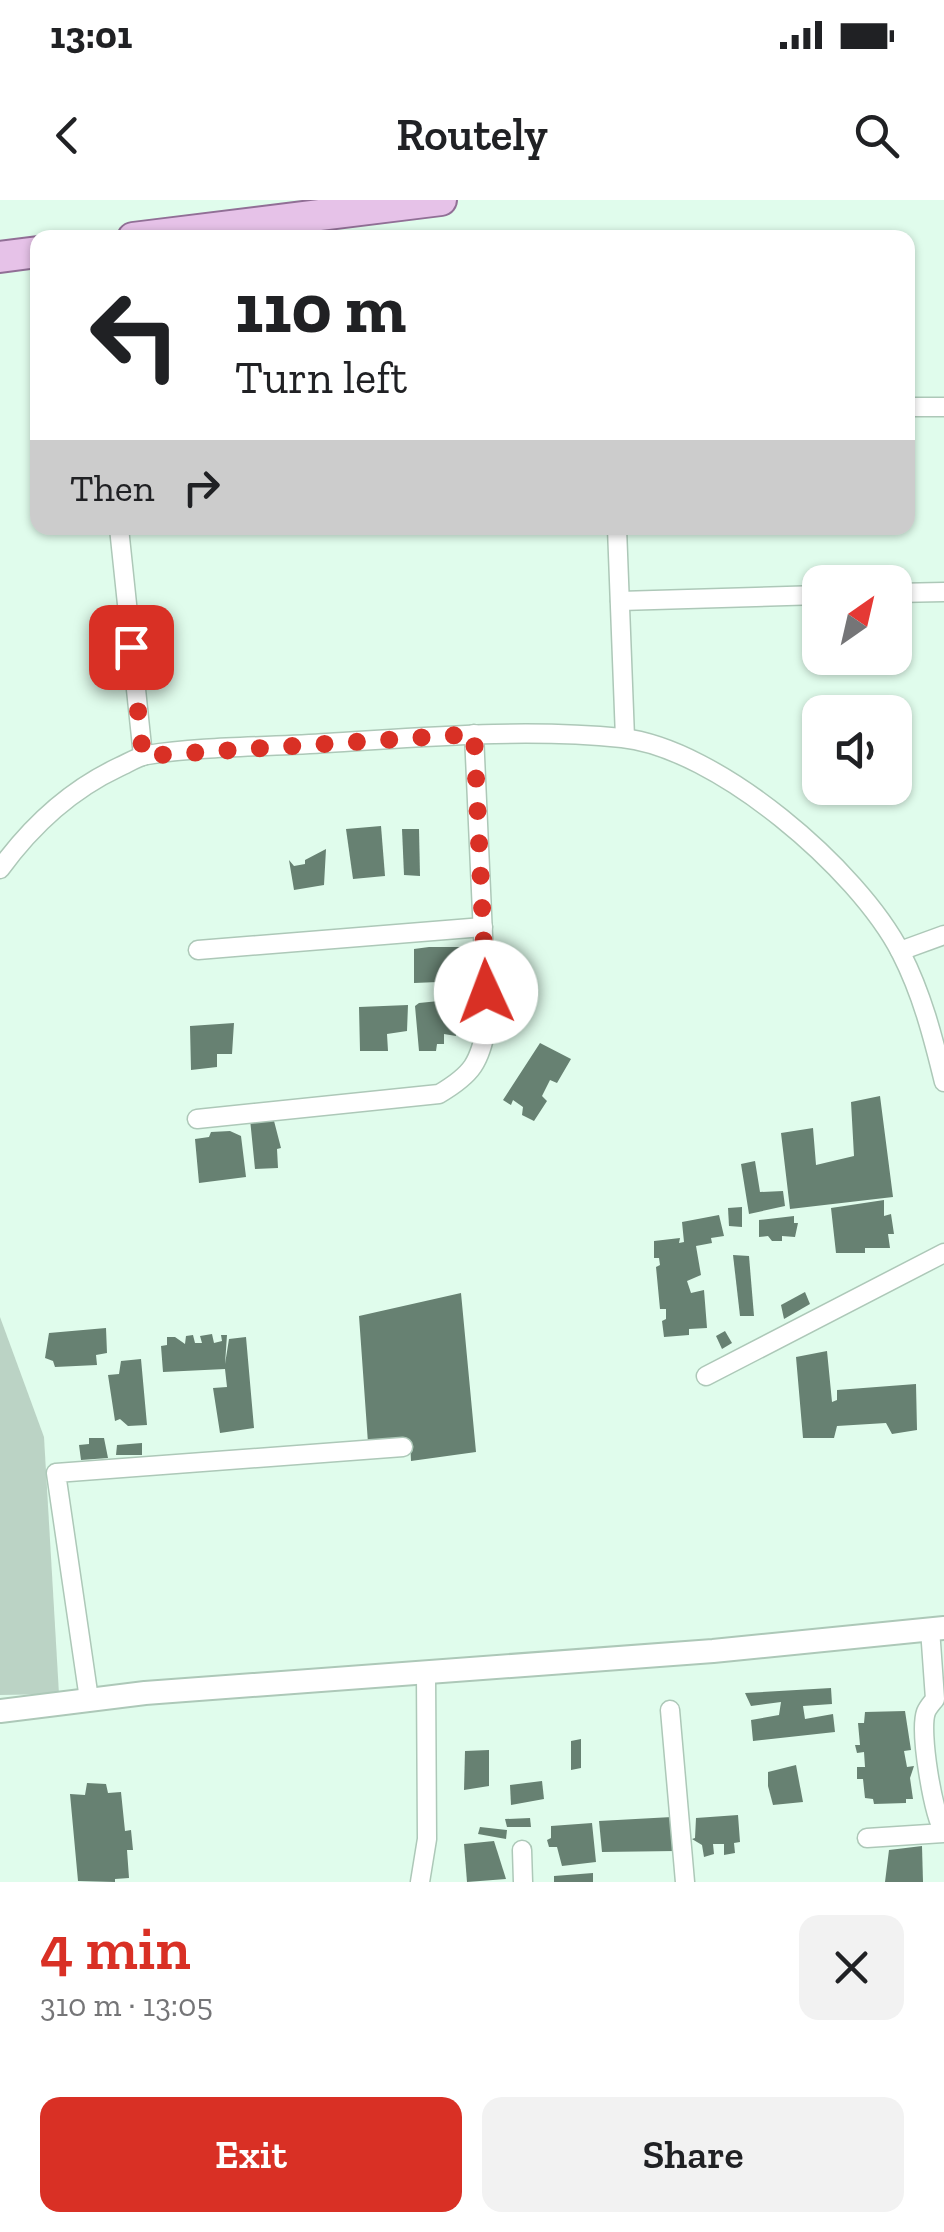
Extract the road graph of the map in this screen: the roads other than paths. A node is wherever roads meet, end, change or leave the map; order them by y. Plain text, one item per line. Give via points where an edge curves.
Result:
1 (442, 200) edge
2 (197, 230) edge
3 (30, 253) edge
4 (0, 258) edge
5 (944, 406) edge
6 (915, 407) edge
7 (119, 535) edge
8 (617, 535) edge
9 (944, 592) edge
10 (912, 593) edge
11 (802, 596) edge
12 (620, 601) junction
13 (474, 734) junction
14 (625, 738) junction
15 (143, 756) junction
16 (0, 868) edge
17 (483, 927) junction
18 (944, 935) edge
19 (198, 950) dead end
20 (900, 950) junction
21 (944, 1082) edge
22 (196, 1118) dead end
23 (944, 1254) edge
24 (706, 1376) dead end
25 (403, 1446) dead end
26 (937, 1629) edge
27 (426, 1674) junction
28 (89, 1698) junction
29 (670, 1710) dead end
30 (0, 1711) edge
31 (944, 1832) edge
32 (867, 1838) dead end
33 (522, 1850) dead end
34 (420, 1882) edge
35 (523, 1882) edge
36 (685, 1882) edge

1 - 2 main road
3 - 4 main road
5 - 6 street
7 - 15 street
8 - 12 street
9 - 10 street
11 - 12 street
12 - 14 street
13 - 14 street
13 - 15 street
13 - 17 street
14 - 20 street via 736,784 850,884
15 - 16 street via 91,780 53,808
17 - 19 street
17 - 22 street via 487,1025 480,1058 463,1080 439,1094
18 - 20 street
20 - 21 street via 926,1007
23 - 24 street
25 - 28 street via 56,1473
26 - 27 street
26 - 31 street via 936,1698 926,1712 926,1747
27 - 28 street
27 - 34 street via 427,1840
28 - 30 street
29 - 36 street
31 - 32 street
33 - 35 street

